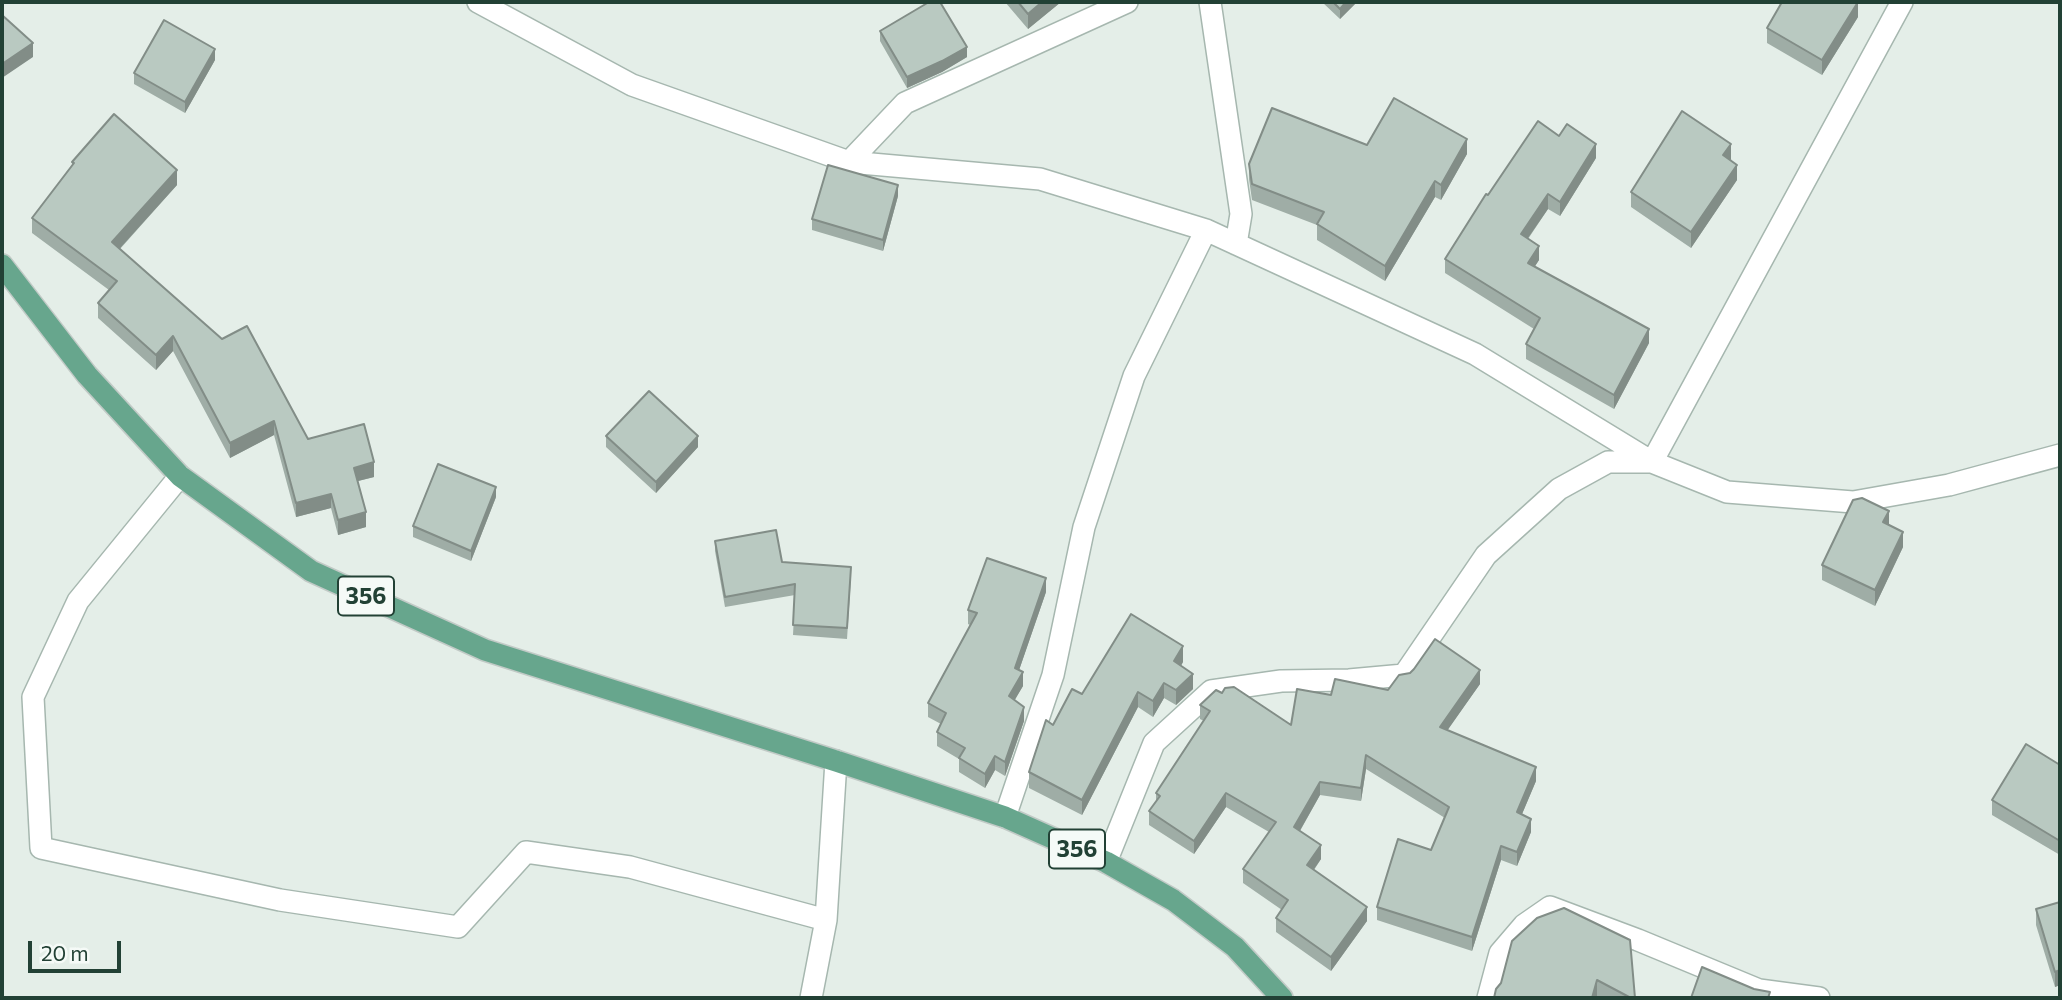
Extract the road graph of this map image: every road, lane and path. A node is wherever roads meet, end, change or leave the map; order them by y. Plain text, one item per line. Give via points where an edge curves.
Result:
1 (478, 2) edge
2 (1127, 2) edge
3 (1210, 2) edge
4 (1902, 2) edge
5 (849, 162) junction
6 (1206, 230) junction
7 (1236, 244) junction
8 (2, 265) edge
9 (2060, 455) edge
10 (1652, 462) junction
11 (180, 476) junction
12 (836, 761) junction
13 (1005, 817) junction
14 (1106, 862) junction
15 (826, 920) junction
16 (811, 998) edge
17 (1282, 998) edge
18 (1488, 998) edge
19 (1819, 998) edge

1 - 5 street via 632,85
2 - 5 street via 905,103
3 - 7 street via 1241,214
4 - 10 street
5 - 6 street via 1040,179
6 - 7 street
6 - 13 street via 1135,376 1084,527 1053,676
7 - 10 street via 1475,354
8 - 11 main road, 356 via 88,375
9 - 10 street via 1949,485 1853,502 1727,492
10 - 14 street via 1608,462 1559,489 1486,555 1404,675 1281,681 1211,691 1154,743
11 - 12 main road, 356 via 311,571 485,650
11 - 15 street via 78,601 33,697 41,848 280,900 458,927 526,852 631,867
12 - 13 main road, 356
12 - 15 street
13 - 14 main road, 356
14 - 17 main road, 356 via 1173,900 1225,939
15 - 16 street
18 - 19 street via 1500,953 1524,925 1550,907 1759,990

